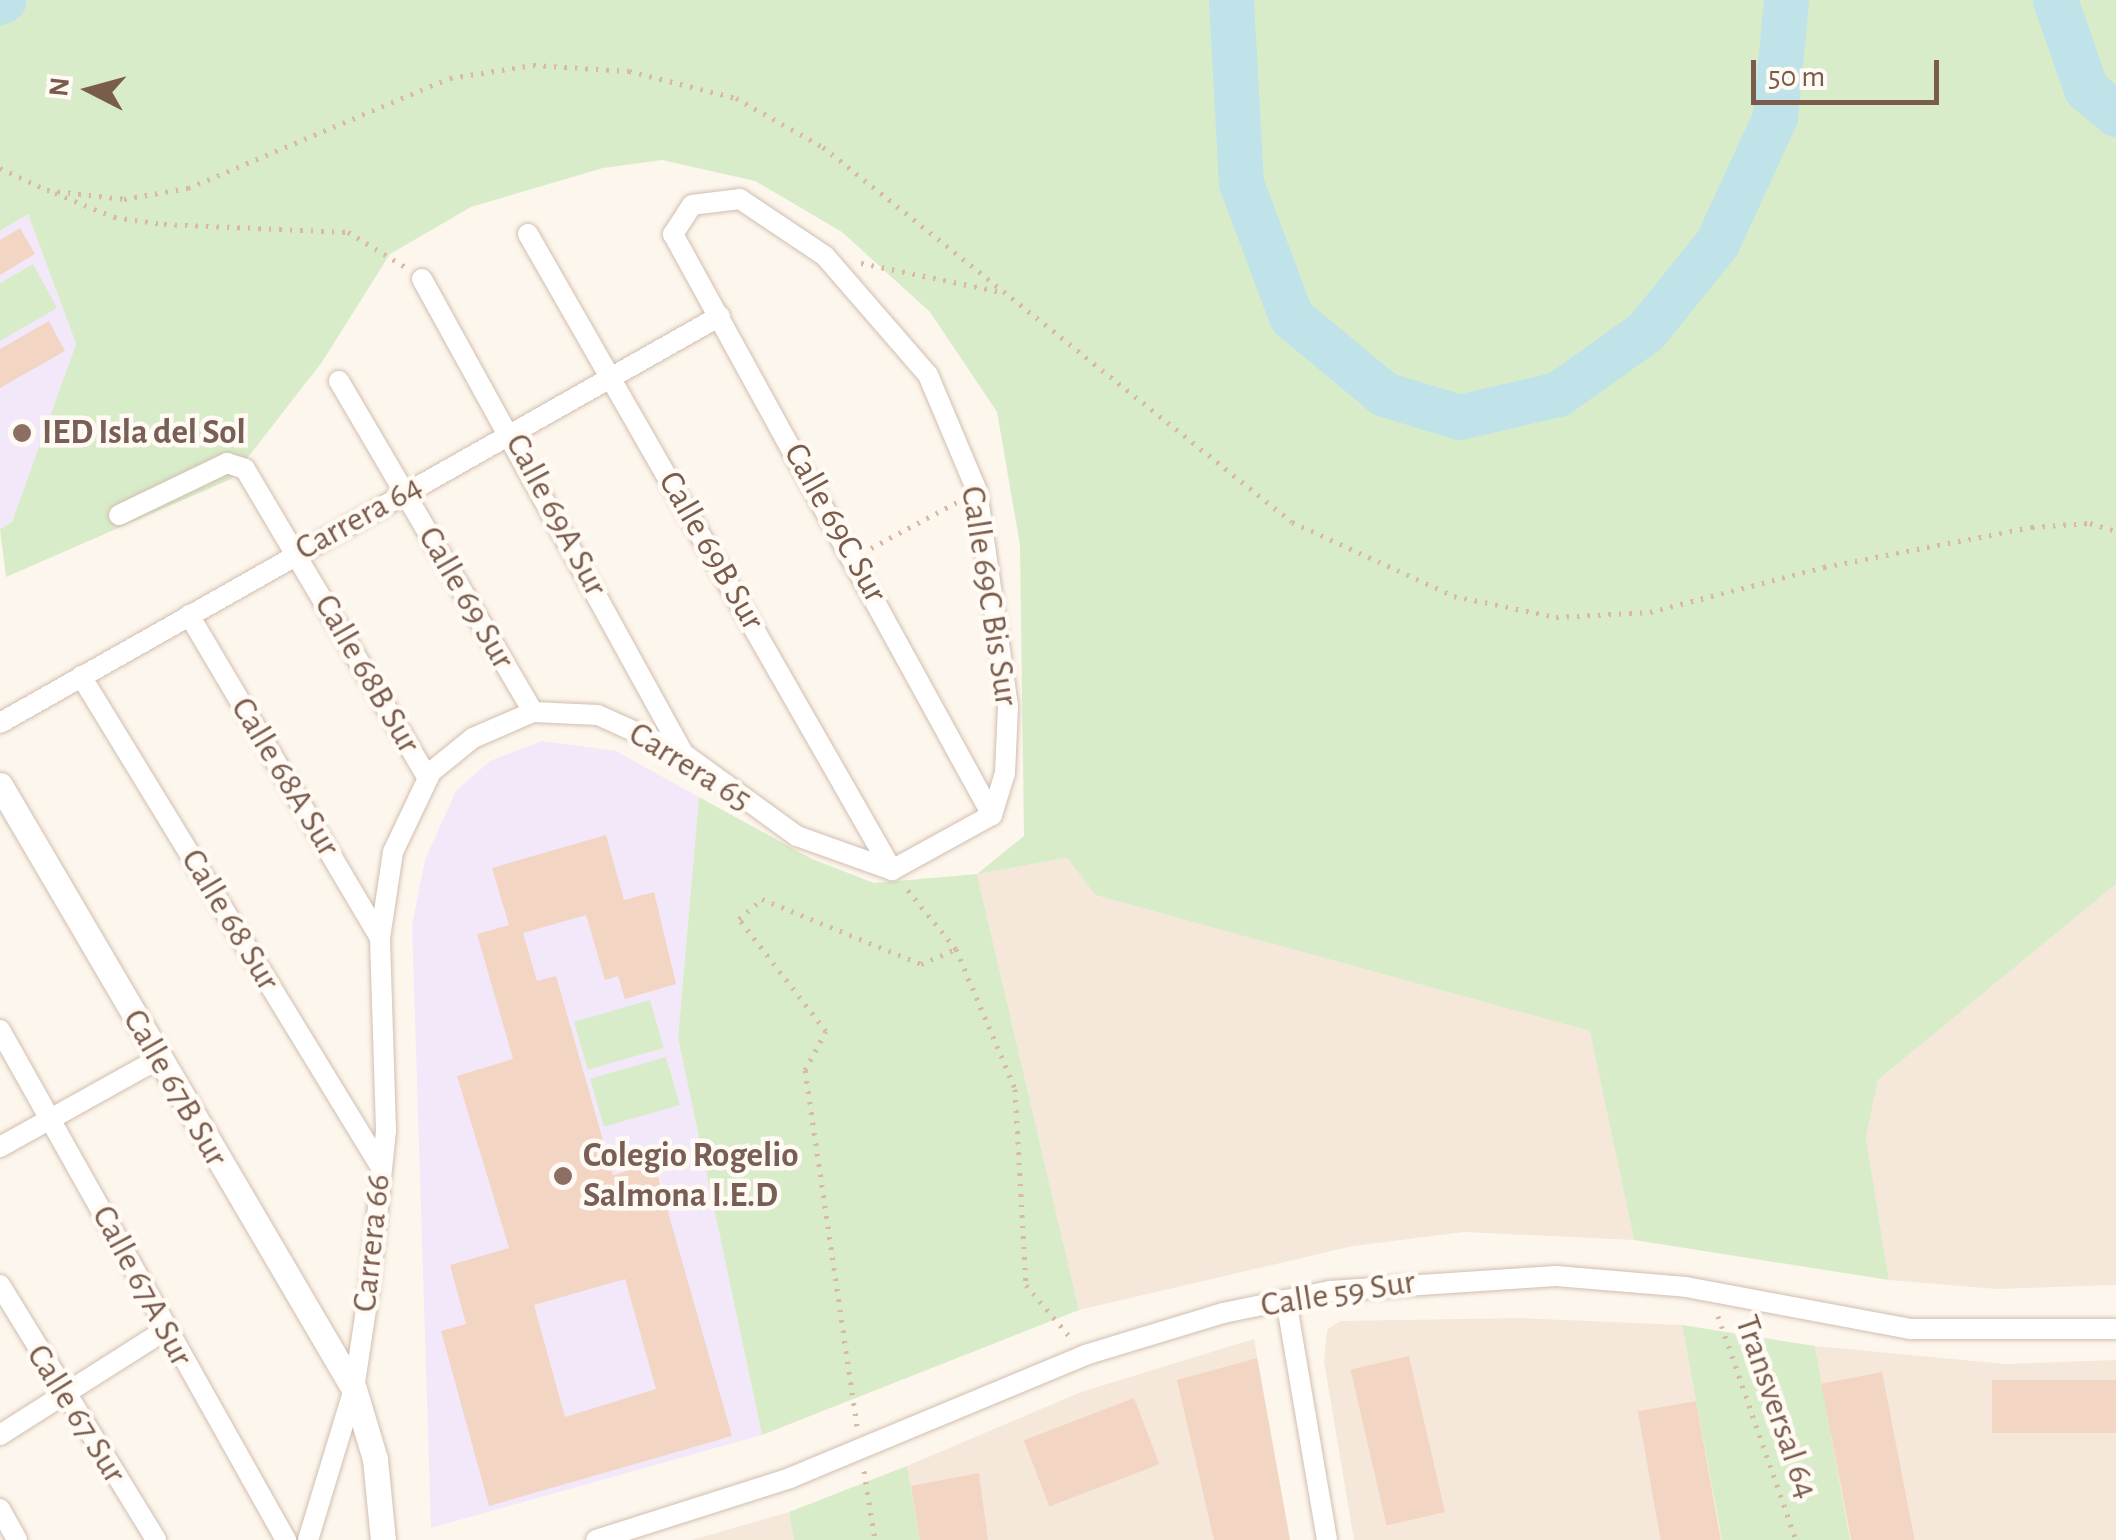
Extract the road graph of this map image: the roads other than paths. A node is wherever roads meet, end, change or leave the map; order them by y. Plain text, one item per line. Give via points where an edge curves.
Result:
1 (528, 234) dead end
2 (674, 234) joint
3 (422, 279) road end
4 (720, 316) junction
5 (613, 379) junction
6 (340, 381) dead end
7 (512, 432) junction
8 (404, 493) junction
9 (119, 515) dead end
10 (296, 552) junction
11 (189, 615) junction
12 (81, 676) junction
13 (532, 712) junction
14 (0, 723) edge
15 (684, 754) junction
16 (427, 777) junction
17 (0, 785) edge
18 (992, 815) junction
19 (892, 870) junction
20 (380, 938) junction
21 (0, 1030) edge
22 (158, 1059) junction
23 (50, 1116) junction
24 (0, 1146) edge
25 (380, 1164) junction
26 (0, 1285) edge
27 (1286, 1300) junction
28 (2116, 1329) edge
29 (164, 1331) junction
30 (354, 1389) junction
31 (60, 1395) junction
32 (0, 1435) edge
33 (0, 1509) edge
34 (17, 1540) edge
35 (156, 1540) edge
36 (286, 1540) edge
37 (308, 1540) edge
38 (383, 1540) edge
39 (596, 1540) edge
40 (1326, 1540) edge

1 - 5 street, Calle 69B Sur
2 - 4 street, Calle 69C Sur
2 - 18 street, Calle 69C Bis Sur via 692,205 740,199 825,256 928,375 978,491 1008,706 1005,774
3 - 7 street, Calle 69A Sur
4 - 5 street, Carrera 64
4 - 18 street, Calle 69C Sur
5 - 7 street, Carrera 64
5 - 19 street, Calle 69B Sur
6 - 8 street, Calle 69 Sur
7 - 8 street, Carrera 64
7 - 15 street, Calle 69A Sur
8 - 10 street, Carrera 64
8 - 13 street, Calle 69 Sur
9 - 10 street, Calle 68B Sur via 227,463 246,469
10 - 11 street, Carrera 64
10 - 16 street, Calle 68B Sur
11 - 12 street, Carrera 64
11 - 20 street, Calle 68A Sur
12 - 14 street, Carrera 64
12 - 25 street, Calle 68 Sur
13 - 15 street, Carrera 65 via 598,715
13 - 16 street, Carrera 65 via 473,738
15 - 19 street, Carrera 65 via 797,836
16 - 20 street, Carrera 65 via 393,852
17 - 22 street, Calle 67B Sur
18 - 19 street
20 - 25 street, Carrera 66 via 386,1053
21 - 23 street, Calle 67A Sur
22 - 23 street
22 - 30 street, Calle 67B Sur
23 - 24 street
23 - 29 street, Calle 67A Sur
25 - 30 street, Carrera 66
26 - 31 street, Calle 67 Sur
27 - 28 street, Calle 59 Sur via 1485,1276 1709,1291 1911,1329
27 - 39 street, Calle 59 Sur via 1085,1355 861,1450
27 - 40 street
29 - 31 street
29 - 36 street, Calle 67A Sur
30 - 37 street, Carrera 66
30 - 38 street, Calle 67B Sur via 375,1459
31 - 32 street
31 - 35 street, Calle 67 Sur
33 - 34 street

